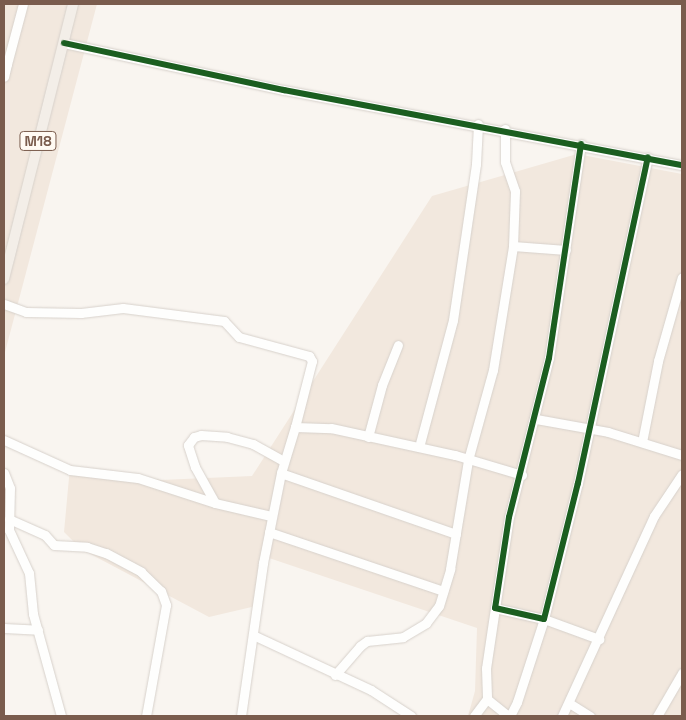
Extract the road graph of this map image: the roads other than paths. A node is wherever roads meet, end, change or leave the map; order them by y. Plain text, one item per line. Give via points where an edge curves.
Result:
1 (23, 4) edge
2 (73, 4) edge
3 (64, 43) junction
4 (5, 63) edge
5 (4, 77) edge
6 (478, 124) junction
7 (505, 129) junction
8 (581, 144) junction
9 (648, 157) junction
10 (682, 165) edge
11 (513, 246) junction
12 (566, 250) junction
13 (682, 278) edge
14 (4, 279) edge
15 (4, 304) edge
16 (398, 345) dead end
17 (536, 419) junction
18 (294, 427) junction
19 (590, 429) junction
20 (368, 437) junction
21 (4, 440) edge
22 (642, 442) junction
23 (419, 447) junction
24 (682, 455) edge
25 (468, 460) junction
26 (284, 461) junction
27 (281, 473) junction
28 (4, 474) edge
29 (682, 474) edge
30 (522, 475) junction
31 (215, 503) junction
32 (271, 516) junction
33 (9, 519) junction
34 (269, 532) junction
35 (456, 534) junction
36 (443, 591) junction
37 (495, 608) junction
38 (544, 619) junction
39 (4, 628) edge
40 (38, 630) junction
41 (254, 635) junction
42 (599, 639) junction
43 (682, 673) edge
44 (336, 675) junction
45 (486, 699) junction
46 (568, 703) junction
47 (62, 716) edge
48 (146, 716) edge
49 (241, 716) edge
50 (411, 716) edge
51 (474, 716) edge
52 (562, 716) edge
53 (590, 716) edge
54 (657, 716) edge

1 - 4 street
2 - 3 main road, M18
3 - 6 street via 284,90
3 - 14 main road, M18
4 - 5 street
6 - 7 street
6 - 23 street via 476,164 453,320
7 - 8 street
7 - 11 street via 505,162 515,191
8 - 9 street
8 - 12 street
9 - 10 street
9 - 19 street
11 - 12 street
11 - 25 street via 493,370
12 - 17 street
13 - 22 street via 656,369
15 - 18 street via 26,312 81,313 123,308 224,321 239,337 310,356 312,361
16 - 20 street via 382,384
17 - 19 street
17 - 30 street
18 - 20 street via 331,428
18 - 26 street
19 - 22 street
19 - 38 street
20 - 23 street
21 - 31 street via 70,470 138,478
22 - 24 street
23 - 25 street
25 - 30 street
25 - 35 street
26 - 27 street
26 - 31 street via 246,441 208,434 194,436 189,440 188,451
27 - 32 street
27 - 35 street
28 - 33 street via 10,488
29 - 42 street via 654,516
30 - 37 street via 504,542
31 - 32 street
32 - 34 street
33 - 40 street via 15,547 30,573 30,598
33 - 48 street via 45,535 54,545 87,547 106,553 141,572 161,591 166,605
34 - 36 street
34 - 41 street
35 - 36 street
36 - 44 street via 439,606 426,624 404,637 367,642
37 - 38 street
37 - 45 street via 486,668
38 - 42 street
38 - 45 street via 511,714 499,711
39 - 40 street
40 - 47 street
41 - 44 street via 282,650 306,657
41 - 49 street
42 - 46 street
43 - 54 street
44 - 50 street via 371,690
45 - 51 street
46 - 52 street
46 - 53 street

